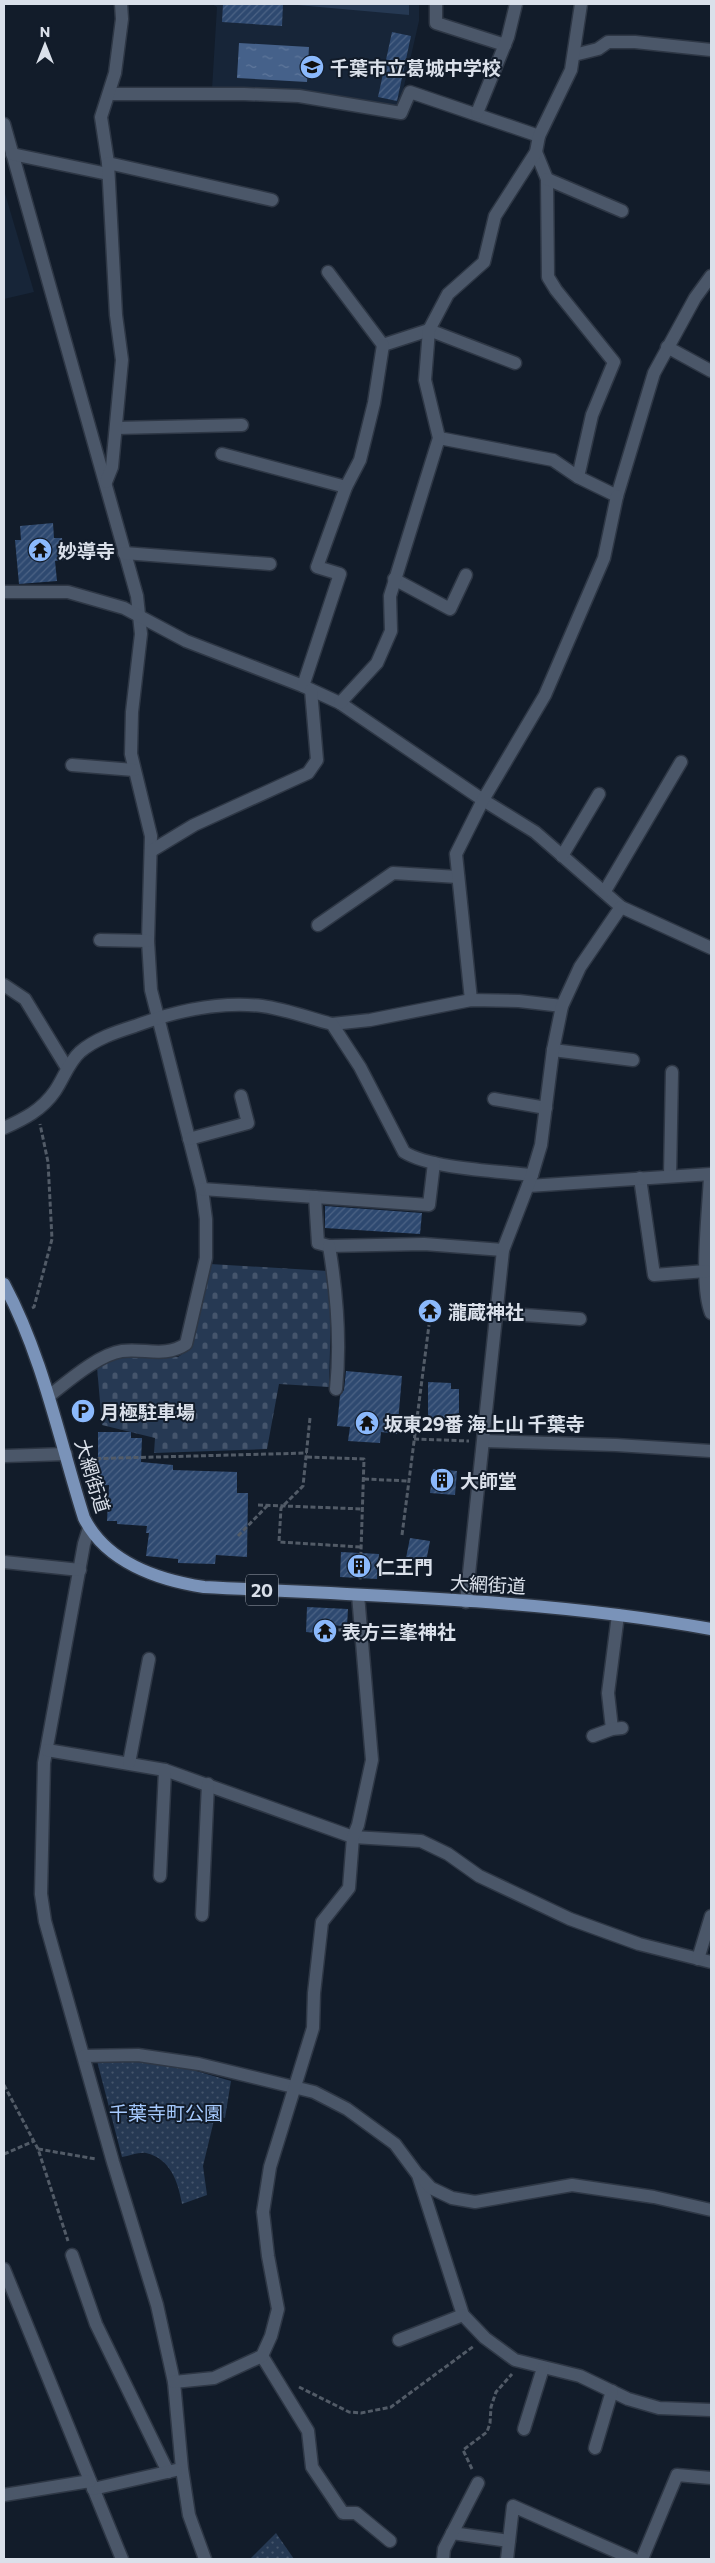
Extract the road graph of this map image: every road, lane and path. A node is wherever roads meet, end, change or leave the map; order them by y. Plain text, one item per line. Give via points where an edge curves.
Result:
1 (121, 4) edge
2 (436, 4) edge
3 (516, 4) edge
4 (581, 4) edge
5 (505, 45) junction
6 (711, 50) edge
7 (574, 55) junction
8 (109, 94) junction
9 (477, 113) junction
10 (4, 124) edge
11 (539, 136) junction
12 (536, 152) junction
13 (12, 154) junction
14 (108, 169) junction
15 (547, 179) junction
16 (272, 200) dead end
17 (622, 211) dead end
18 (328, 272) dead end
19 (711, 276) edge
20 (429, 330) junction
21 (383, 345) junction
22 (667, 347) junction
23 (515, 363) dead end
24 (711, 371) edge
25 (242, 425) dead end
26 (116, 428) junction
27 (439, 438) junction
28 (222, 454) dead end
29 (578, 477) junction
30 (106, 482) junction
31 (346, 487) junction
32 (617, 496) junction
33 (124, 553) junction
34 (270, 564) dead end
35 (466, 576) dead end
36 (394, 578) junction
37 (4, 592) edge
38 (140, 615) junction
39 (307, 688) junction
40 (340, 703) junction
41 (681, 762) dead end
42 (72, 765) dead end
43 (134, 770) junction
44 (599, 794) dead end
45 (483, 800) junction
46 (151, 851) junction
47 (562, 856) junction
48 (458, 877) junction
49 (605, 891) junction
50 (622, 908) junction
51 (318, 925) dead end
52 (100, 940) dead end
53 (148, 941) junction
54 (711, 948) edge
55 (4, 985) edge
56 (471, 1000) junction
57 (562, 1006) junction
58 (157, 1018) junction
59 (332, 1024) junction
60 (553, 1050) junction
61 (633, 1060) dead end
62 (67, 1068) junction
63 (672, 1072) dead end
64 (241, 1096) dead end
65 (494, 1098) dead end
66 (546, 1108) junction
67 (33, 1114) junction
68 (4, 1128) edge
69 (189, 1139) junction
70 (434, 1163) junction
71 (711, 1174) edge
72 (670, 1176) junction
73 (640, 1178) junction
74 (530, 1181) junction
75 (202, 1189) junction
76 (315, 1197) junction
77 (329, 1246) junction
78 (503, 1250) junction
79 (706, 1271) junction
80 (4, 1284) edge
81 (711, 1312) edge
82 (497, 1313) junction
83 (21, 1315) junction
84 (580, 1319) dead end
85 (429, 1325) dead end
86 (336, 1389) dead end
87 (49, 1396) junction
88 (310, 1418) dead end
89 (414, 1439) junction
90 (484, 1441) junction
91 (711, 1451) edge
92 (307, 1455) junction
93 (4, 1456) edge
94 (67, 1457) junction
95 (364, 1479) junction
96 (409, 1481) junction
97 (258, 1505) dead end
98 (268, 1506) junction
99 (282, 1506) junction
100 (363, 1509) junction
101 (89, 1528) junction
102 (402, 1535) dead end
103 (238, 1536) dead end
104 (361, 1547) junction
105 (4, 1562) edge
106 (80, 1570) junction
107 (360, 1578) dead end
108 (358, 1595) junction
109 (466, 1602) junction
110 (618, 1615) junction
111 (346, 1629) dead end
112 (711, 1629) edge
113 (331, 1631) dead end
114 (149, 1659) dead end
115 (593, 1736) dead end
116 (47, 1750) junction
117 (129, 1764) junction
118 (165, 1770) junction
119 (208, 1784) junction
120 (353, 1837) junction
121 (160, 1876) dead end
122 (202, 1915) dead end
123 (711, 1916) edge
124 (698, 1959) junction
125 (711, 1962) edge
126 (84, 2056) junction
127 (4, 2085) edge
128 (296, 2089) junction
129 (34, 2141) junction
130 (38, 2149) junction
131 (4, 2154) edge
132 (87, 2158) dead end
133 (418, 2175) junction
134 (711, 2210) edge
135 (72, 2254) joint
136 (4, 2269) edge
137 (463, 2315) junction
138 (485, 2338) junction
139 (399, 2340) dead end
140 (262, 2356) junction
141 (540, 2367) junction
142 (274, 2375) junction
143 (174, 2382) junction
144 (612, 2391) junction
145 (711, 2410) edge
146 (524, 2429) dead end
147 (595, 2448) dead end
148 (182, 2469) junction
149 (168, 2472) junction
150 (711, 2478) edge
151 (478, 2483) joint
152 (92, 2485) junction
153 (4, 2495) edge
154 (452, 2533) junction
155 (390, 2541) dead end
156 (509, 2541) junction
157 (122, 2559) edge
158 (205, 2559) edge
159 (443, 2559) edge
160 (507, 2559) edge
161 (633, 2559) edge
162 (642, 2559) edge

1 - 8 street via 115,73
2 - 5 street via 436,23
3 - 5 street
4 - 7 street
5 - 9 street
6 - 7 street via 608,42 598,49
7 - 11 street
8 - 9 street via 299,96 402,113 410,92
8 - 14 street via 101,117
9 - 11 street
10 - 13 street
11 - 12 street
12 - 15 street
12 - 20 street via 495,216 484,262 448,294
13 - 14 street
13 - 30 street
14 - 16 street
14 - 26 street via 116,315 122,360
15 - 17 street
15 - 29 street via 548,277 614,362 592,414
18 - 21 street
19 - 22 street
20 - 21 street
20 - 23 street
20 - 27 street via 424,380
21 - 31 street via 360,460
22 - 24 street
22 - 32 street via 654,373
25 - 26 street
26 - 30 street via 112,467
27 - 29 street via 553,460
27 - 36 street
28 - 31 street
29 - 32 street
30 - 33 street
31 - 39 street via 317,567 340,574
32 - 45 street via 604,558 545,695
33 - 34 street
33 - 38 street
35 - 36 street via 450,609
36 - 40 street via 388,639 377,663
37 - 38 street via 68,592
38 - 39 street via 186,641
38 - 43 street via 132,712
39 - 40 street
39 - 46 street via 317,760 308,773 194,824
40 - 45 street
41 - 49 street
42 - 43 street
43 - 46 street via 149,821
44 - 47 street
45 - 47 street via 535,832
45 - 48 street via 456,854
46 - 53 street
47 - 49 street
48 - 51 street via 393,873
48 - 56 street
49 - 50 street
50 - 54 street
50 - 57 street via 580,967
52 - 53 street
53 - 58 street via 151,990
55 - 62 street via 25,999
56 - 57 street
56 - 59 street via 370,1020
57 - 60 street
58 - 59 street via 218,1004 242,1004
58 - 62 street via 105,1036 80,1052
58 - 69 street
59 - 70 street via 360,1068 404,1152
60 - 61 street
60 - 66 street
62 - 67 street via 56,1090
63 - 72 street
64 - 69 street via 248,1123
65 - 66 street
66 - 74 street via 541,1145
67 - 68 street
67 - 83 path via 42,1128 48,1162 52,1239 34,1307
69 - 75 street
70 - 74 street
70 - 76 street via 429,1205
71 - 72 street
71 - 79 street
72 - 73 street
73 - 74 street
73 - 79 street via 654,1275
74 - 78 street
75 - 76 street
75 - 87 street via 206,1258 186,1344 174,1352 120,1351 96,1361
76 - 77 street via 318,1242
77 - 78 street via 424,1244
77 - 86 street via 340,1350
78 - 82 street
79 - 81 street
80 - 83 main road, 大網街道 / 20
82 - 84 street
82 - 90 street
83 - 87 main road, 大網街道 / 20
85 - 89 path
87 - 94 main road, 大網街道 / 20
88 - 92 path
89 - 90 path
89 - 96 path
90 - 91 street
90 - 109 street
92 - 94 path
92 - 95 path via 364,1459
92 - 99 path via 303,1486
93 - 94 street
94 - 101 main road, 大網街道 / 20
95 - 96 path
95 - 100 path
96 - 102 path
97 - 98 path
98 - 99 path
98 - 103 path
99 - 100 path
99 - 104 path via 279,1542
100 - 104 path
101 - 106 street
101 - 108 main road, 大網街道 / 20 via 117,1555 165,1580 204,1587
104 - 107 path
105 - 106 street
106 - 116 street
108 - 109 main road, 大網街道 / 20
108 - 120 street via 372,1760
109 - 110 main road, 大網街道 / 20
110 - 112 main road, 大網街道 / 20
110 - 115 street via 608,1693 617,1729
111 - 113 path
114 - 117 street
116 - 117 street
116 - 126 street via 41,1894 45,1921
117 - 118 street
118 - 119 street
118 - 121 street
119 - 120 street
119 - 122 street
120 - 124 street via 421,1842 448,1854 479,1876 570,1919 639,1944
120 - 128 street via 349,1888 322,1922 313,2028
123 - 124 street
124 - 125 street
126 - 128 street via 138,2055 199,2064
126 - 143 street via 157,2305
127 - 129 path
128 - 133 street via 314,2092 347,2109 395,2144
128 - 140 street via 270,2167 264,2212 278,2309 272,2336
129 - 130 path
129 - 131 path
130 - 132 path
130 - 135 path
133 - 134 street via 431,2188 452,2198 475,2202 572,2186 654,2196
133 - 137 street
135 - 149 street via 96,2324
136 - 152 street
137 - 138 street
137 - 139 street
138 - 141 street via 515,2360
138 - 142 path via 391,2407 361,2413 349,2412
140 - 142 street
140 - 143 street via 214,2378
141 - 144 street via 580,2376
141 - 146 street
141 - 151 path via 518,2368 496,2392 487,2432 463,2450
142 - 155 street via 308,2431 312,2467 343,2513 356,2513
143 - 148 street
144 - 145 street via 659,2408
144 - 147 street
148 - 149 street
148 - 158 street via 189,2515
149 - 152 street
150 - 162 street via 677,2475
151 - 154 street
152 - 153 street
152 - 157 street
154 - 156 street
154 - 159 street
156 - 160 street
156 - 161 street via 513,2506

